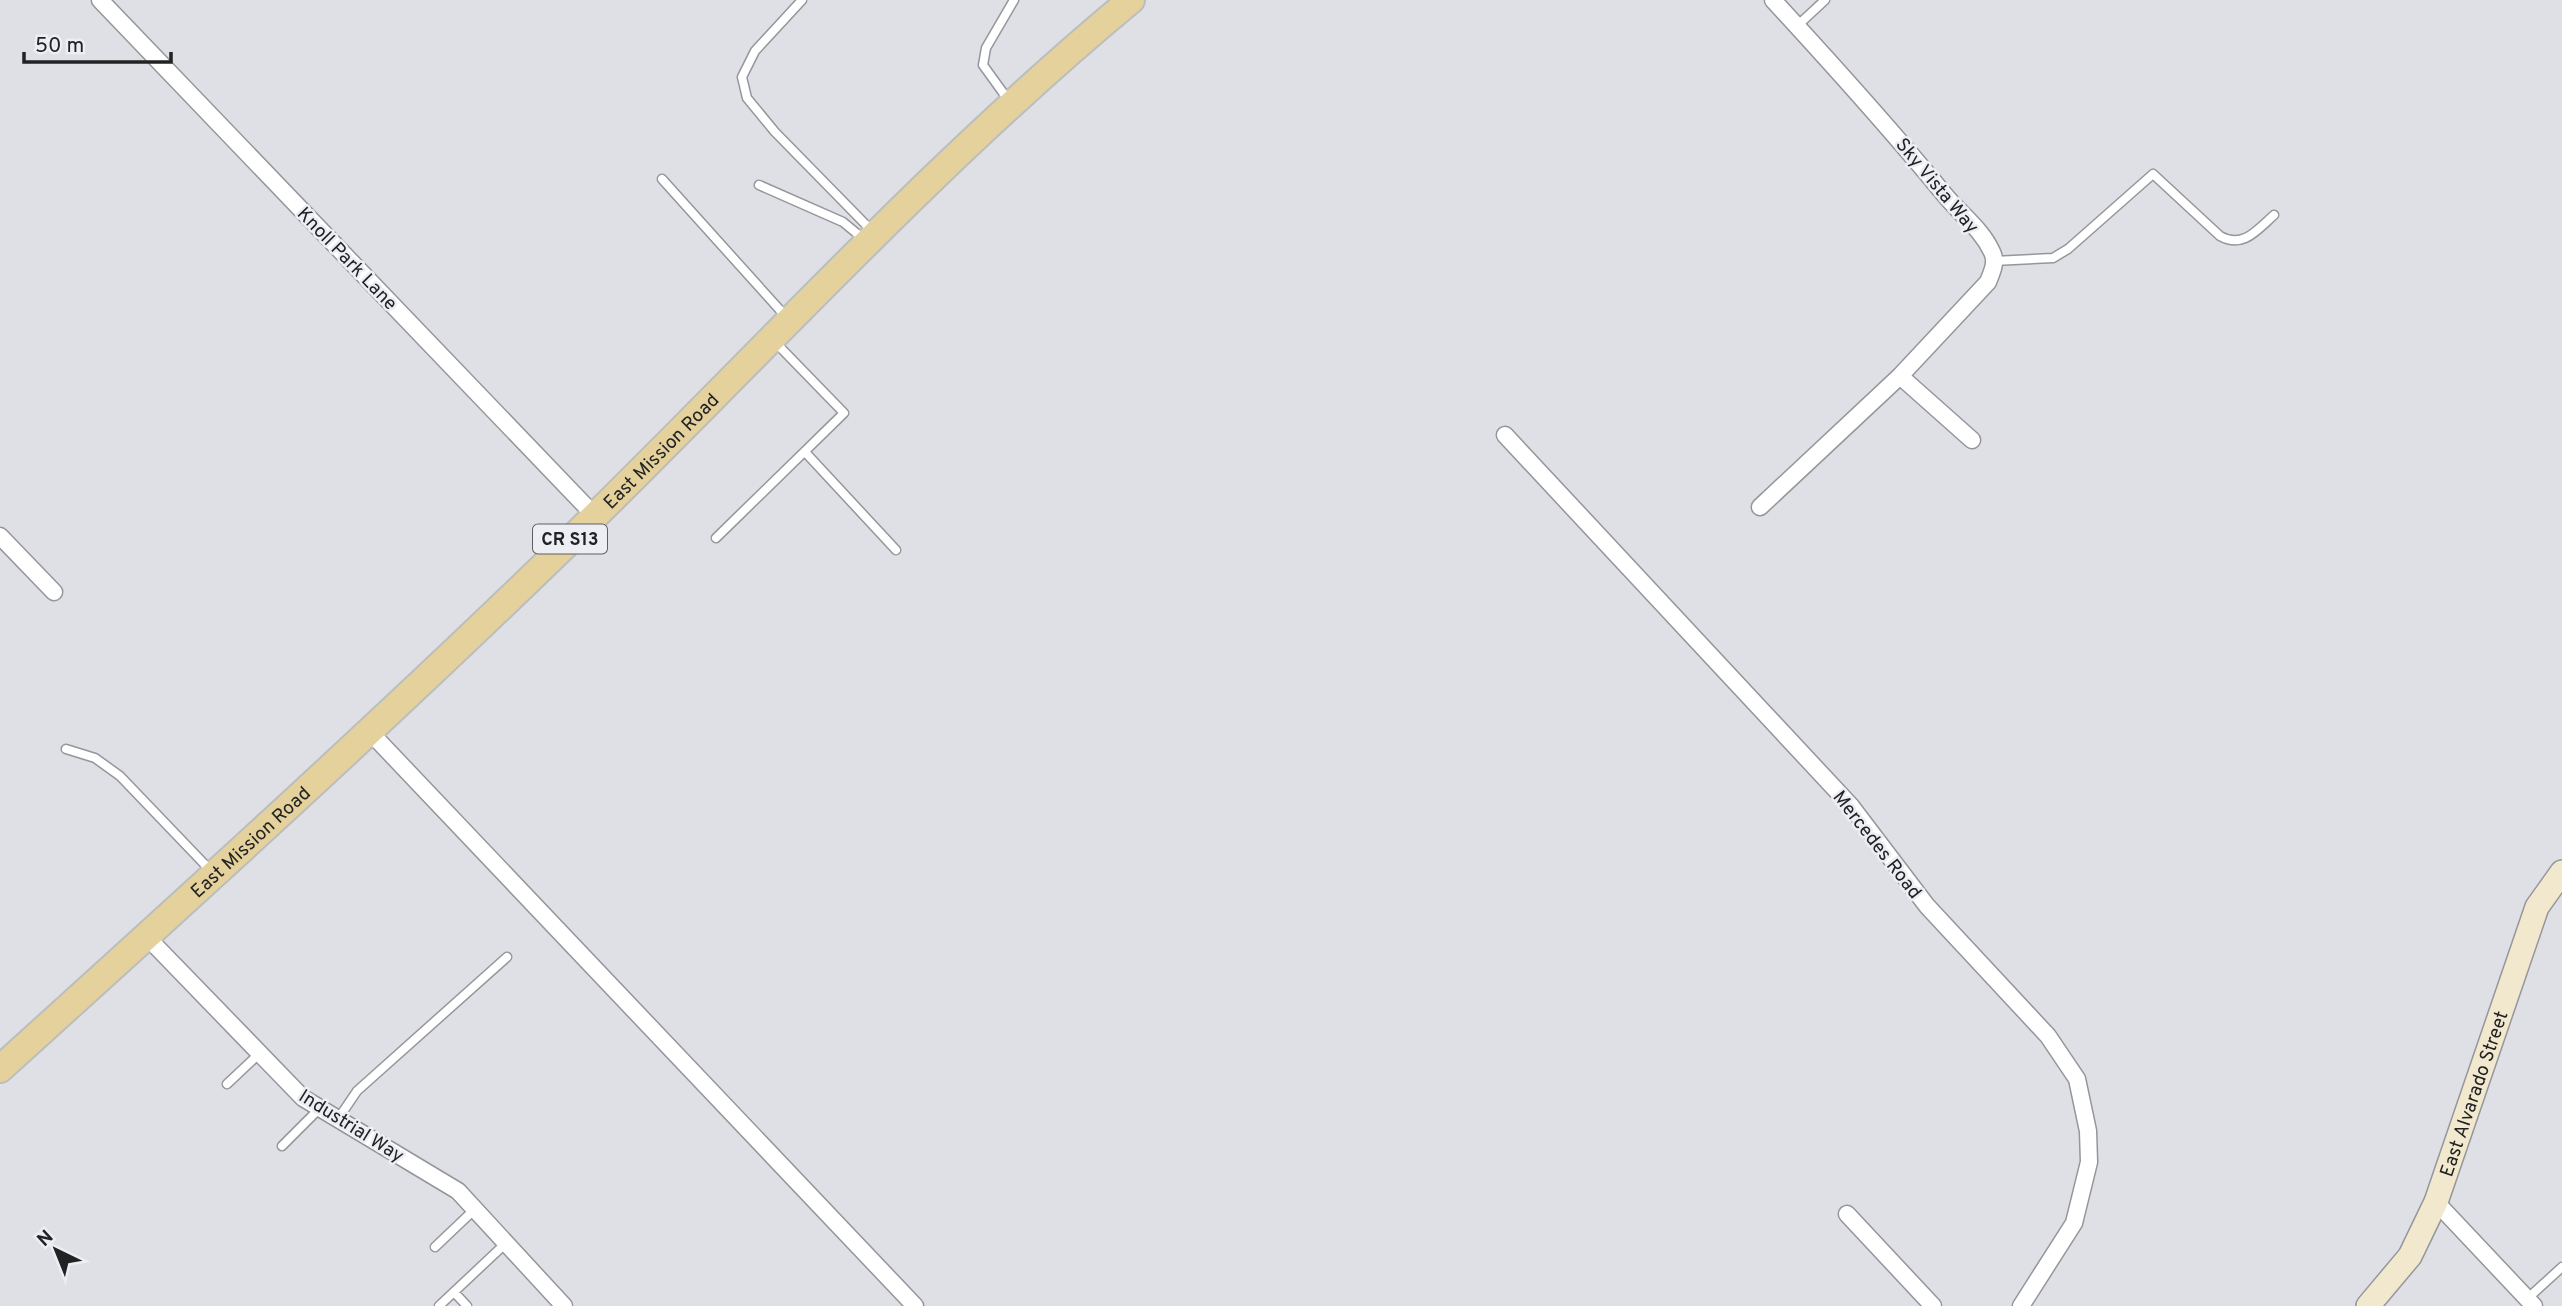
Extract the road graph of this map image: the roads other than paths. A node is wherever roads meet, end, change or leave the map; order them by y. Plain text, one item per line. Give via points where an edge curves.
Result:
1 (100, 0) edge
2 (802, 0) edge
3 (1014, 0) edge
4 (1131, 0) edge
5 (1773, 0) edge
6 (1825, 0) edge
7 (1797, 26) junction
8 (1011, 103) junction
9 (663, 180) dead end
10 (759, 185) dead end
11 (2274, 215) dead end
12 (872, 239) junction
13 (1994, 261) junction
14 (781, 330) junction
15 (1900, 376) junction
16 (1505, 435) dead end
17 (1972, 440) dead end
18 (805, 452) junction
19 (1760, 507) dead end
20 (595, 516) junction
21 (0, 536) edge
22 (716, 538) dead end
23 (896, 550) dead end
24 (54, 592) dead end
25 (369, 731) junction
26 (66, 749) dead end
27 (2562, 872) edge
28 (214, 874) junction
29 (146, 937) junction
30 (507, 957) dead end
31 (260, 1053) junction
32 (0, 1069) edge
33 (227, 1084) dead end
34 (320, 1108) junction
35 (338, 1119) junction
36 (282, 1146) dead end
37 (2437, 1202) junction
38 (475, 1209) junction
39 (1847, 1214) dead end
40 (506, 1243) junction
41 (435, 1247) dead end
42 (2562, 1267) edge
43 (454, 1292) junction
44 (2531, 1302) edge
45 (439, 1306) edge
46 (467, 1306) edge
47 (564, 1306) edge
48 (915, 1306) edge
49 (1933, 1306) edge
50 (2021, 1306) edge
51 (2368, 1306) edge

1 - 20 street, Knoll Park Lane
2 - 12 lane via 755,51 742,77 747,98
3 - 8 lane via 986,48 983,65
4 - 8 main road, East Mission Road / CR S13
5 - 7 street, Sky Vista Way
6 - 7 lane
7 - 13 street, Sky Vista Way via 1973,224
8 - 12 main road, East Mission Road / CR S13
9 - 14 lane
10 - 12 lane
11 - 13 lane via 2246,240 2229,242 2153,174 2053,258
12 - 14 main road, East Mission Road / CR S13
13 - 15 street via 1988,282
14 - 18 lane via 844,413
14 - 20 main road, East Mission Road / CR S13
15 - 17 street
15 - 19 street
16 - 50 street, Mercedes Road via 1851,806 1927,906 2048,1036 2077,1079 2089,1162 2074,1223
18 - 22 lane
18 - 23 lane
20 - 25 main road, East Mission Road / CR S13
21 - 24 street
25 - 28 main road, East Mission Road / CR S13
25 - 48 street
26 - 28 lane via 95,758 120,776
27 - 37 street, East Alvarado Street via 2537,907
28 - 29 main road, East Mission Road / CR S13
29 - 31 street, Industrial Way
29 - 32 main road, East Mission Road / CR S13
30 - 35 lane via 357,1091
31 - 33 lane
31 - 34 street, Industrial Way via 303,1098
34 - 35 street, Industrial Way
34 - 36 lane
35 - 38 street, Industrial Way via 458,1191
37 - 44 street
37 - 51 street, East Alvarado Street via 2410,1256
38 - 40 street, Industrial Way
38 - 41 lane
39 - 49 street
40 - 43 lane
40 - 47 street, Industrial Way
42 - 44 lane
43 - 45 lane
43 - 46 lane

